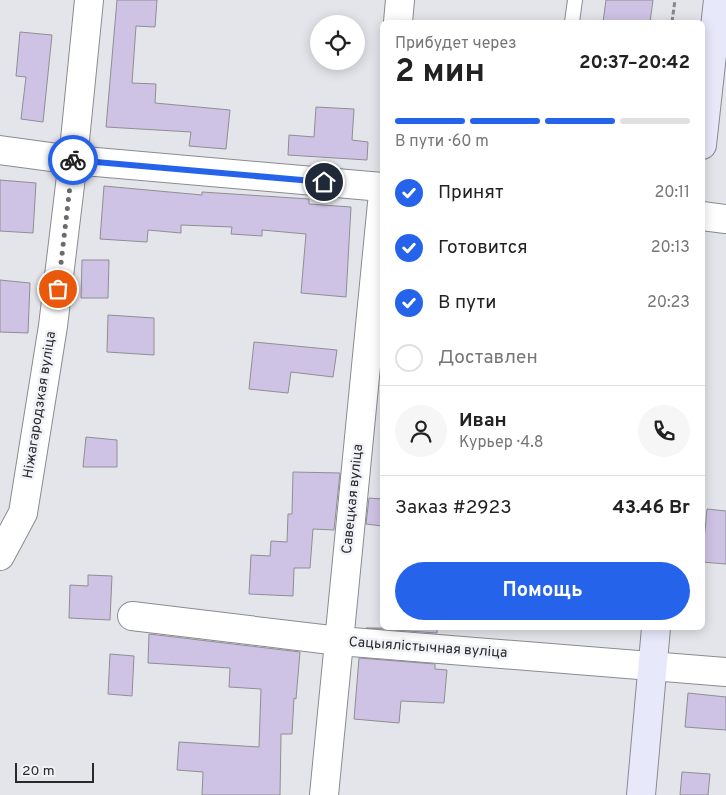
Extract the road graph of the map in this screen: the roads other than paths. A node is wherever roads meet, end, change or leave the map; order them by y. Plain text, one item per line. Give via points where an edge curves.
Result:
1 (89, 0) edge
2 (400, 0) edge
3 (575, 0) edge
4 (718, 0) edge
5 (398, 20) edge
6 (572, 20) edge
7 (705, 118) edge
8 (0, 150) edge
9 (73, 160) junction
10 (380, 187) edge
11 (705, 216) edge
12 (726, 219) edge
13 (380, 223) edge
14 (0, 556) edge
15 (132, 616) dead end
16 (656, 630) edge
17 (339, 641) junction
18 (652, 665) junction
19 (726, 672) edge
20 (324, 795) edge
21 (641, 795) edge

1 - 9 street, Ніжагародзкая вуліца
2 - 5 street
3 - 6 lane
4 - 7 main road
8 - 9 street
9 - 10 street
9 - 14 street, Ніжагародзкая вуліца via 53,326 23,513
11 - 12 street
13 - 17 street, Савецкая вуліца
15 - 17 street, Сацыялістычная вуліца
16 - 18 main road
17 - 18 street, Сацыялістычная вуліца
17 - 20 street, Савецкая вуліца
18 - 19 street, Сацыялістычная вуліца
18 - 21 main road

